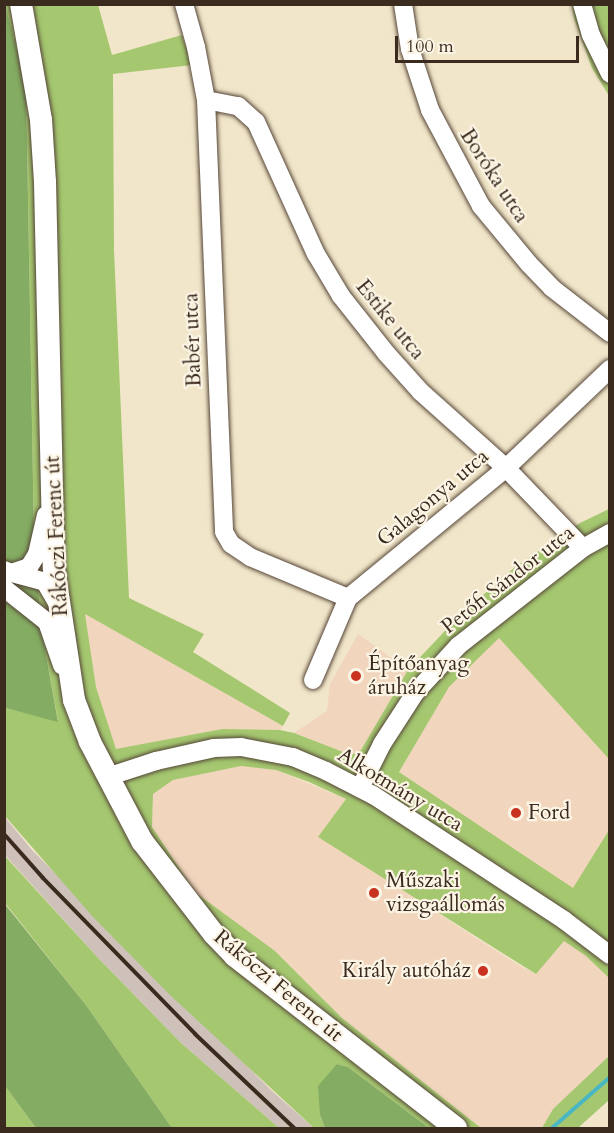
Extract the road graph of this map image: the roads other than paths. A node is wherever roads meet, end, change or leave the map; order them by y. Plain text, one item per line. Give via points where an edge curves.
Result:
1 (21, 4) edge
2 (184, 4) edge
3 (403, 4) edge
4 (582, 4) edge
5 (609, 74) edge
6 (206, 100) junction
7 (609, 333) edge
8 (609, 369) edge
9 (52, 438) junction
10 (506, 468) junction
11 (609, 533) edge
12 (583, 548) junction
13 (50, 575) junction
14 (6, 579) edge
15 (348, 598) junction
16 (313, 681) dead end
17 (74, 700) junction
18 (106, 777) junction
19 (360, 788) junction
20 (609, 956) edge
21 (456, 1128) edge

1 - 9 main road, Rákóczi Ferenc út via 41,120
2 - 6 street, Babér utca
3 - 7 street, Boróka utca via 410,49 426,100 481,206 552,288
4 - 5 street
6 - 10 street, Estike utca via 230,104 251,115 316,254 341,297 421,392
6 - 15 street, Babér utca via 224,532 231,544 250,557
8 - 10 street, Galagonya utca
9 - 13 main road, Rákóczi Ferenc út
9 - 14 street via 44,531 37,554 29,567
10 - 12 street, Estike utca
10 - 15 street, Galagonya utca
11 - 12 street, Petőfi Sándor utca
12 - 19 street, Petőfi Sándor utca via 476,629 453,652 415,693 382,744
13 - 14 street
13 - 17 main road, Rákóczi Ferenc út
14 - 17 street via 47,622
15 - 16 street, Galagonya utca
17 - 18 main road, Rákóczi Ferenc út
18 - 19 street, Alkotmány utca via 188,753 232,747 293,758
18 - 21 main road, Rákóczi Ferenc út via 147,848 183,897 235,956
19 - 20 street, Alkotmány utca via 564,920

